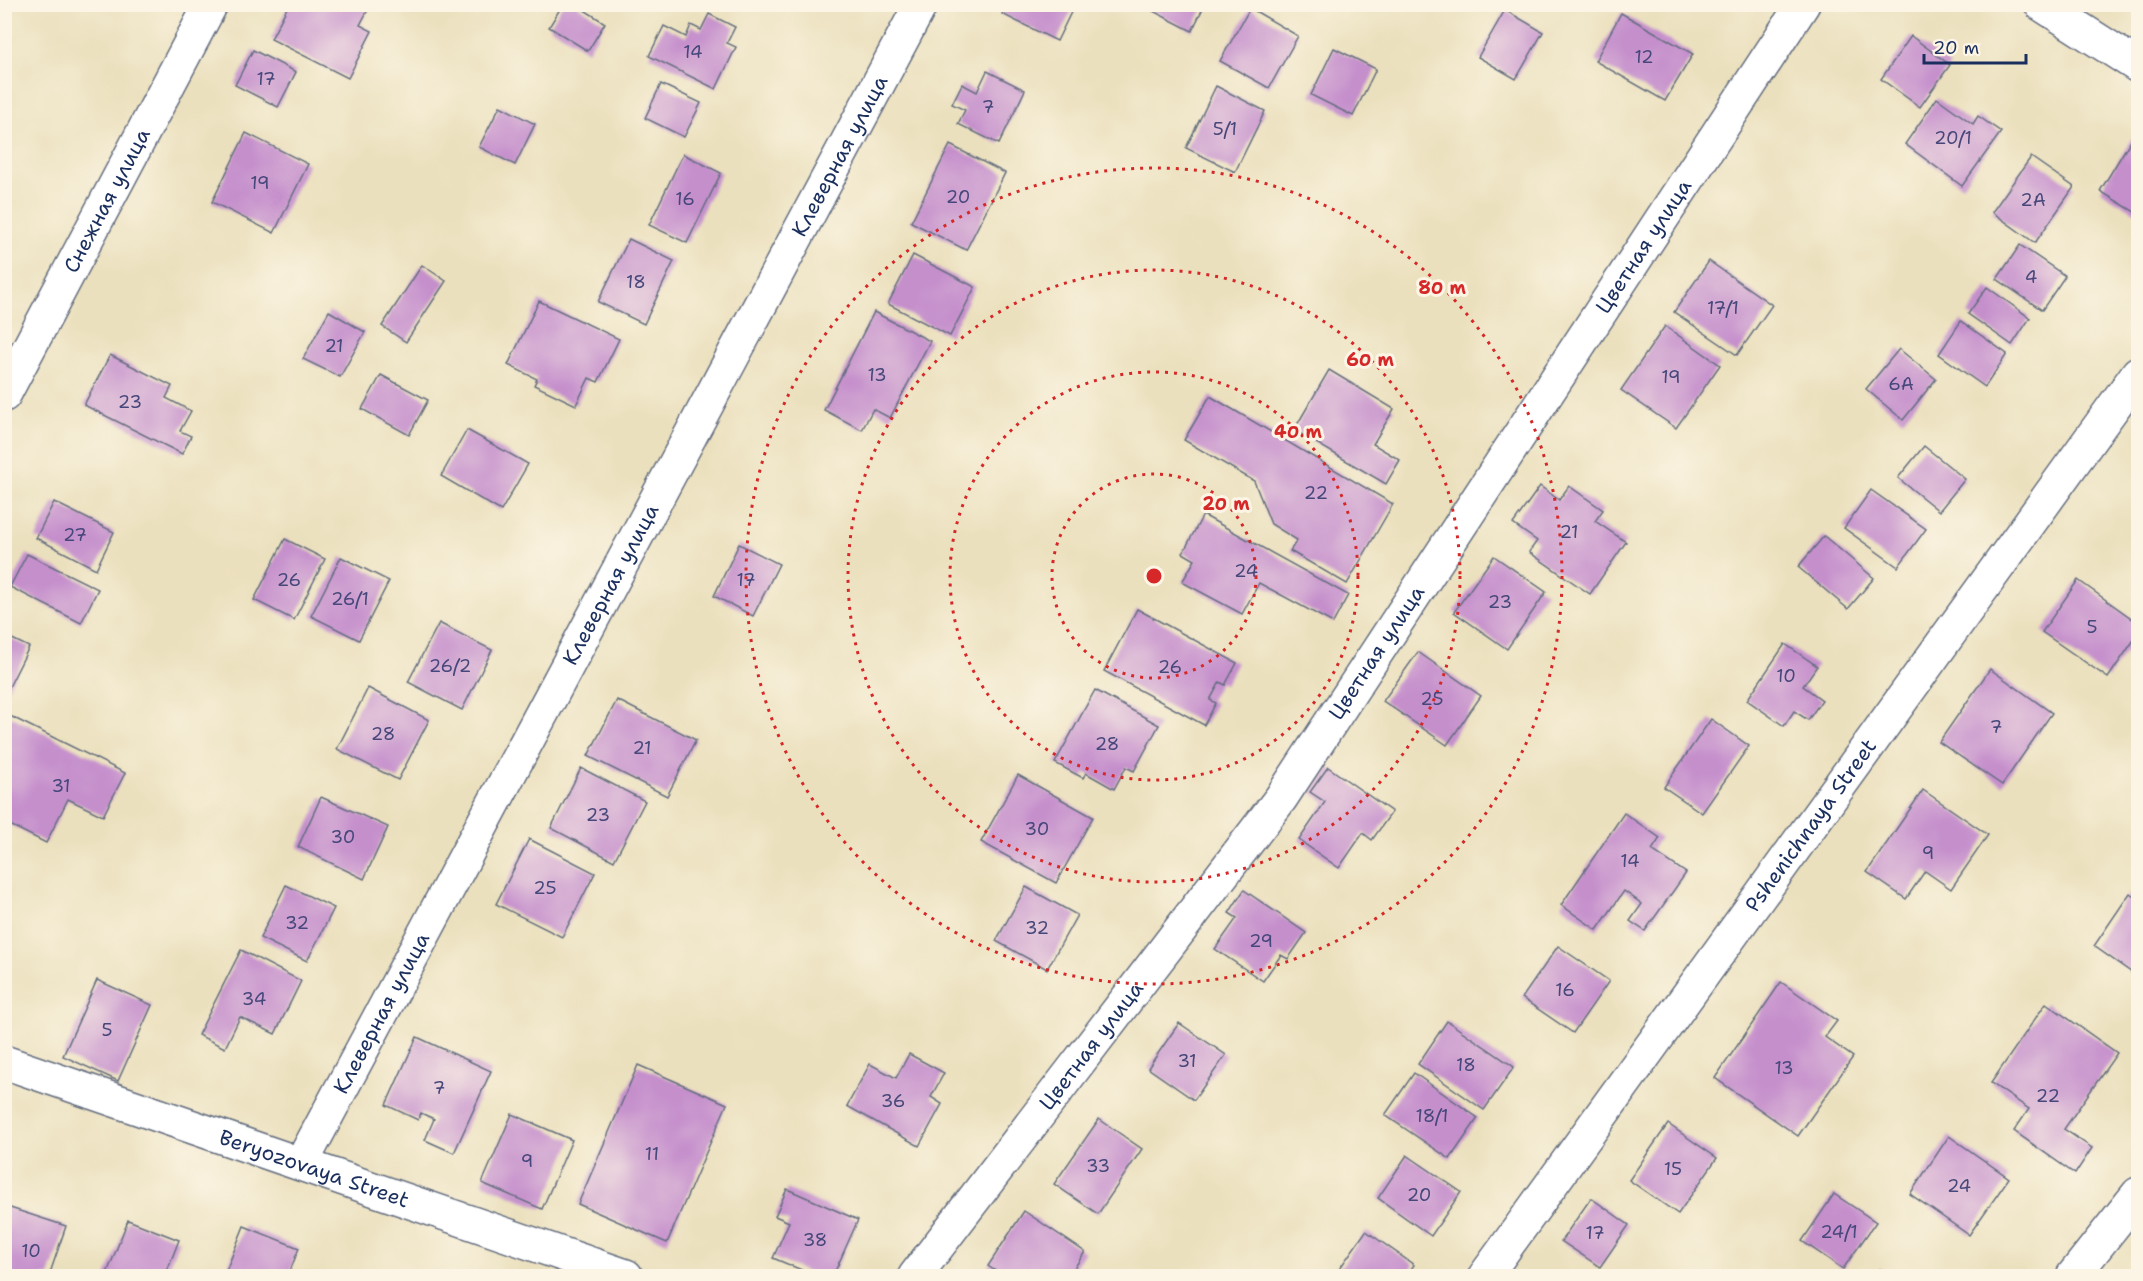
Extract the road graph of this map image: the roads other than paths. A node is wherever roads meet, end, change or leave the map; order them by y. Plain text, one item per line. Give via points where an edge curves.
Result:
1 (211, 4) edge
2 (921, 4) edge
3 (1803, 4) edge
4 (2041, 4) edge
5 (2139, 66) edge
6 (2139, 373) edge
7 (4, 395) edge
8 (4, 1062) edge
9 (301, 1164) junction
10 (2139, 1194) edge
11 (626, 1276) edge
12 (915, 1276) edge
13 (1485, 1276) edge
14 (2073, 1276) edge

1 - 7 street, Снежная улица
2 - 9 street, Клеверная улица
3 - 12 street, Цветная улица via 1281,798
4 - 5 street
6 - 13 street, Pshenichnaya Street
8 - 9 street, Beryozovaya Street
9 - 11 street, Beryozovaya Street
10 - 14 street

